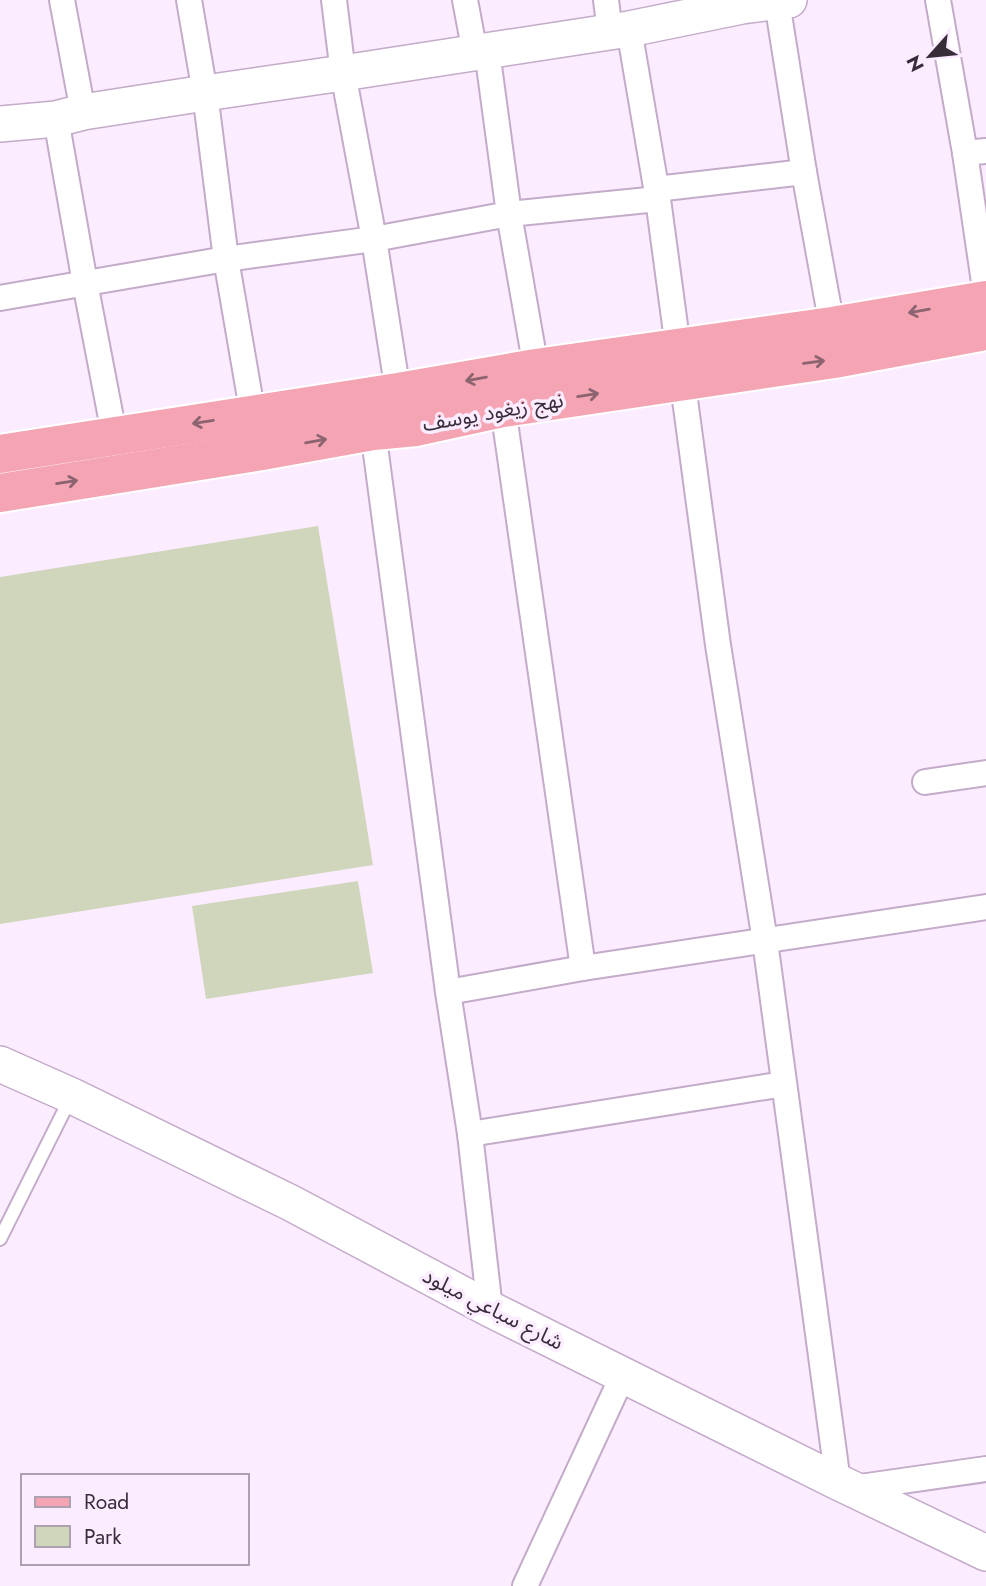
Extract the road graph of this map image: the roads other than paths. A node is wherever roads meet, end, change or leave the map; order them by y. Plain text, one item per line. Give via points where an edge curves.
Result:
1 (62, 0) edge
2 (189, 0) edge
3 (334, 0) edge
4 (465, 0) edge
5 (938, 0) edge
6 (783, 1) edge
7 (742, 3) edge
8 (615, 20) edge
9 (481, 52) junction
10 (343, 73) junction
11 (205, 93) junction
12 (69, 115) junction
13 (0, 124) edge
14 (976, 152) edge
15 (804, 172) junction
16 (657, 194) junction
17 (509, 214) junction
18 (374, 239) junction
19 (226, 259) junction
20 (85, 283) junction
21 (0, 298) edge
22 (986, 298) edge
23 (832, 326) junction
24 (986, 331) edge
25 (681, 365) junction
26 (536, 368) junction
27 (378, 407) junction
28 (503, 408) junction
29 (252, 414) junction
30 (114, 436) junction
31 (262, 451) junction
32 (0, 454) edge
33 (122, 474) junction
34 (0, 493) edge
35 (986, 773) edge
36 (925, 782) dead end
37 (986, 907) edge
38 (765, 941) junction
39 (583, 968) junction
40 (448, 992) junction
41 (0, 1064) edge
42 (784, 1084) junction
43 (72, 1096) junction
44 (470, 1134) junction
45 (0, 1239) edge
46 (490, 1309) junction
47 (623, 1375) junction
48 (986, 1469) edge
49 (846, 1485) junction
50 (986, 1553) edge
51 (525, 1586) edge

1 - 12 street
2 - 11 street
3 - 10 street
4 - 9 street
5 - 14 street
6 - 7 street
6 - 15 street
7 - 8 street
8 - 9 street
8 - 16 street
9 - 10 street
9 - 17 street
10 - 11 street
10 - 18 street
11 - 12 street
11 - 19 street
12 - 13 street
12 - 20 street
14 - 22 street
15 - 16 street
15 - 23 street
16 - 17 street
16 - 25 street
17 - 18 street
17 - 26 street
18 - 19 street
18 - 27 street
19 - 20 street
19 - 29 street
20 - 21 street
20 - 30 street
22 -> 23 main road, نهج زيغود يوسف
23 - 25 main road, نهج زيغود يوسف
25 -> 24 main road, نهج زيغود يوسف via 834,359
25 - 26 main road, نهج زيغود يوسف
28 -> 25 main road, نهج زيغود يوسف
25 - 38 street via 718,645
26 -> 27 main road, نهج زيغود يوسف
27 - 28 main road, نهج زيغود يوسف via 416,426
27 - 29 main road, نهج زيغود يوسف
31 -> 27 main road, نهج زيغود يوسف
27 - 40 street
28 - 39 street
29 -> 30 main road, نهج زيغود يوسف
29 - 31 street
30 - 32 main road, نهج زيغود يوسف
30 - 33 street
31 - 33 main road, نهج زيغود يوسف
34 -> 33 main road, نهج زيغود يوسف
35 - 36 street
37 - 38 street
38 - 39 street
38 - 42 street
39 - 40 street
40 - 44 street
41 - 43 street, شارع سباعي ميلود
42 - 44 street
42 - 49 street
43 - 45 lane
43 - 46 street, شارع سباعي ميلود via 291,1203
44 - 46 street
46 - 47 street, شارع سباعي ميلود
47 - 49 street, شارع سباعي ميلود
47 - 51 street
48 - 49 street
49 - 50 street, شارع سباعي ميلود

